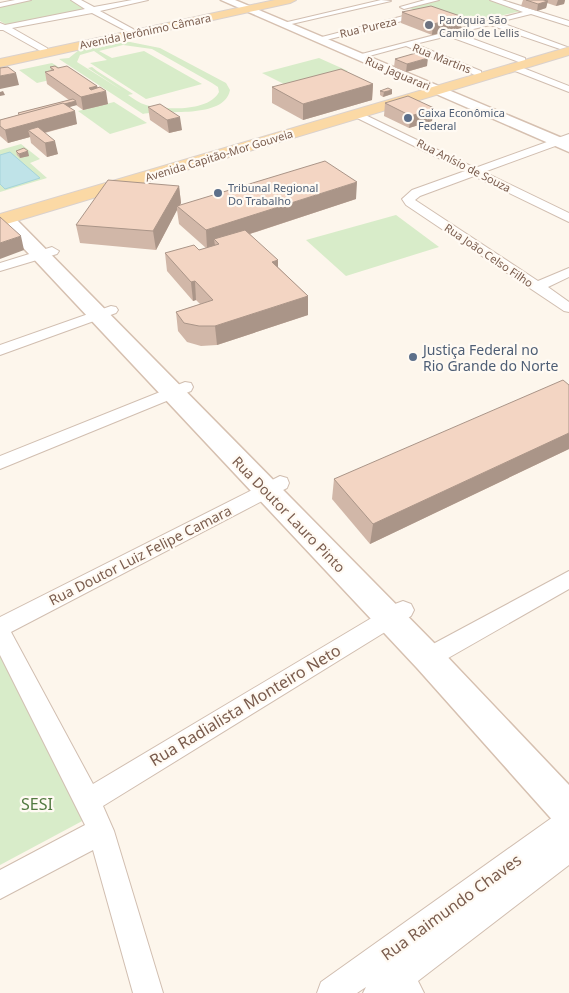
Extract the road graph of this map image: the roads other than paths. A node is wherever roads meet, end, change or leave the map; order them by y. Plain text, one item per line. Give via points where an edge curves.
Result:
1 (27, 0) edge
2 (75, 0) edge
3 (144, 0) edge
4 (226, 0) edge
5 (277, 0) edge
6 (290, 0) edge
7 (386, 0) edge
8 (435, 0) edge
9 (494, 0) edge
10 (524, 2) dead end
11 (0, 5) edge
12 (510, 5) junction
13 (404, 7) junction
14 (245, 8) junction
15 (94, 10) junction
16 (531, 12) junction
17 (569, 15) edge
18 (553, 19) junction
19 (490, 22) junction
20 (283, 24) junction
21 (569, 24) edge
22 (1, 27) edge
23 (130, 31) junction
24 (448, 33) junction
25 (318, 39) junction
26 (407, 44) junction
27 (567, 48) edge
28 (44, 50) junction
29 (358, 56) junction
30 (0, 61) edge
31 (517, 64) junction
32 (478, 73) junction
33 (434, 89) junction
34 (569, 89) edge
35 (357, 114) junction
36 (565, 142) edge
37 (198, 158) junction
38 (476, 172) junction
39 (64, 193) junction
40 (92, 193) junction
41 (6, 216) edge
42 (569, 218) edge
43 (45, 252) junction
44 (0, 267) edge
45 (569, 272) edge
46 (537, 287) junction
47 (569, 308) edge
48 (104, 312) junction
49 (0, 350) edge
50 (179, 390) junction
51 (0, 463) edge
52 (273, 487) junction
53 (569, 579) edge
54 (396, 614) junction
55 (0, 627) edge
56 (0, 633) edge
57 (435, 654) junction
58 (569, 788) edge
59 (88, 801) junction
60 (569, 811) edge
61 (569, 821) edge
62 (101, 830) junction
63 (569, 848) edge
64 (0, 885) edge
65 (392, 980) edge
66 (148, 993) edge
67 (332, 993) edge

1 - 11 street
2 - 15 street
3 - 15 street
4 - 14 street, Rua Jaguarari
5 - 14 main road, Avenida Jerônimo Câmara
6 - 14 main road, Avenida Jerônimo Câmara
7 - 13 street
7 - 20 street
8 - 13 street
9 - 12 street
10 - 12 street
12 - 16 street
13 - 25 street, Rua Pureza via 419,14
14 - 20 street, Rua Jaguarari
14 - 23 main road, Avenida Jerônimo Câmara
14 - 30 main road, Avenida Jerônimo Câmara
15 - 22 street
15 - 23 street
16 - 18 street
16 - 19 street
17 - 18 street
18 - 21 street
19 - 24 street
19 - 27 street
20 - 25 street, Rua Jaguarari
22 - 28 street
23 - 28 main road, Avenida Jerônimo Câmara
24 - 26 street
24 - 31 street
25 - 29 street, Rua Jaguarari
26 - 29 street
26 - 32 street, Rua Martins
27 - 31 main road
28 - 30 main road, Avenida Jerônimo Câmara
29 - 33 street, Rua Jaguarari
31 - 32 main road
31 - 33 main road
31 - 34 street
32 - 33 main road
33 - 35 main road, Avenida Capitão-Mor Gouveia
33 - 36 street, Rua Jaguarari
33 - 37 main road, Avenida Capitão-Mor Gouveia
35 - 37 main road, Avenida Capitão-Mor Gouveia
35 - 38 street, Rua Anísio de Souza
36 - 38 street
37 - 39 main road, Avenida Capitão-Mor Gouveia
37 - 40 main road, Avenida Capitão-Mor Gouveia
38 - 42 street, Rua Anísio de Souza
38 - 46 street, Rua João Celso Filho via 416,193 409,198 410,202
39 - 40 main road
39 - 41 main road, Avenida Capitão-Mor Gouveia
40 - 41 main road, Avenida Capitão-Mor Gouveia
41 - 43 street, Rua Doutor Lauro Pinto
43 - 44 street
43 - 48 street, Rua Doutor Lauro Pinto
45 - 46 street
46 - 47 street, Rua João Celso Filho
48 - 49 street
48 - 50 street, Rua Doutor Lauro Pinto
50 - 51 street
50 - 52 street, Rua Doutor Lauro Pinto
52 - 54 street, Rua Doutor Lauro Pinto
52 - 55 street, Rua Doutor Luiz Felipe Camara
53 - 57 street
54 - 57 street, Rua Doutor Lauro Pinto
54 - 59 street, Rua Radialista Monteiro Neto
56 - 59 street
57 - 58 street, Rua Doutor Lauro Pinto
57 - 60 street, Rua Doutor Lauro Pinto
59 - 62 street
61 - 65 street, Rua Raimundo Chaves
62 - 64 street
62 - 66 street
63 - 65 street, Rua Raimundo Chaves
65 - 67 street, Rua Raimundo Chaves

